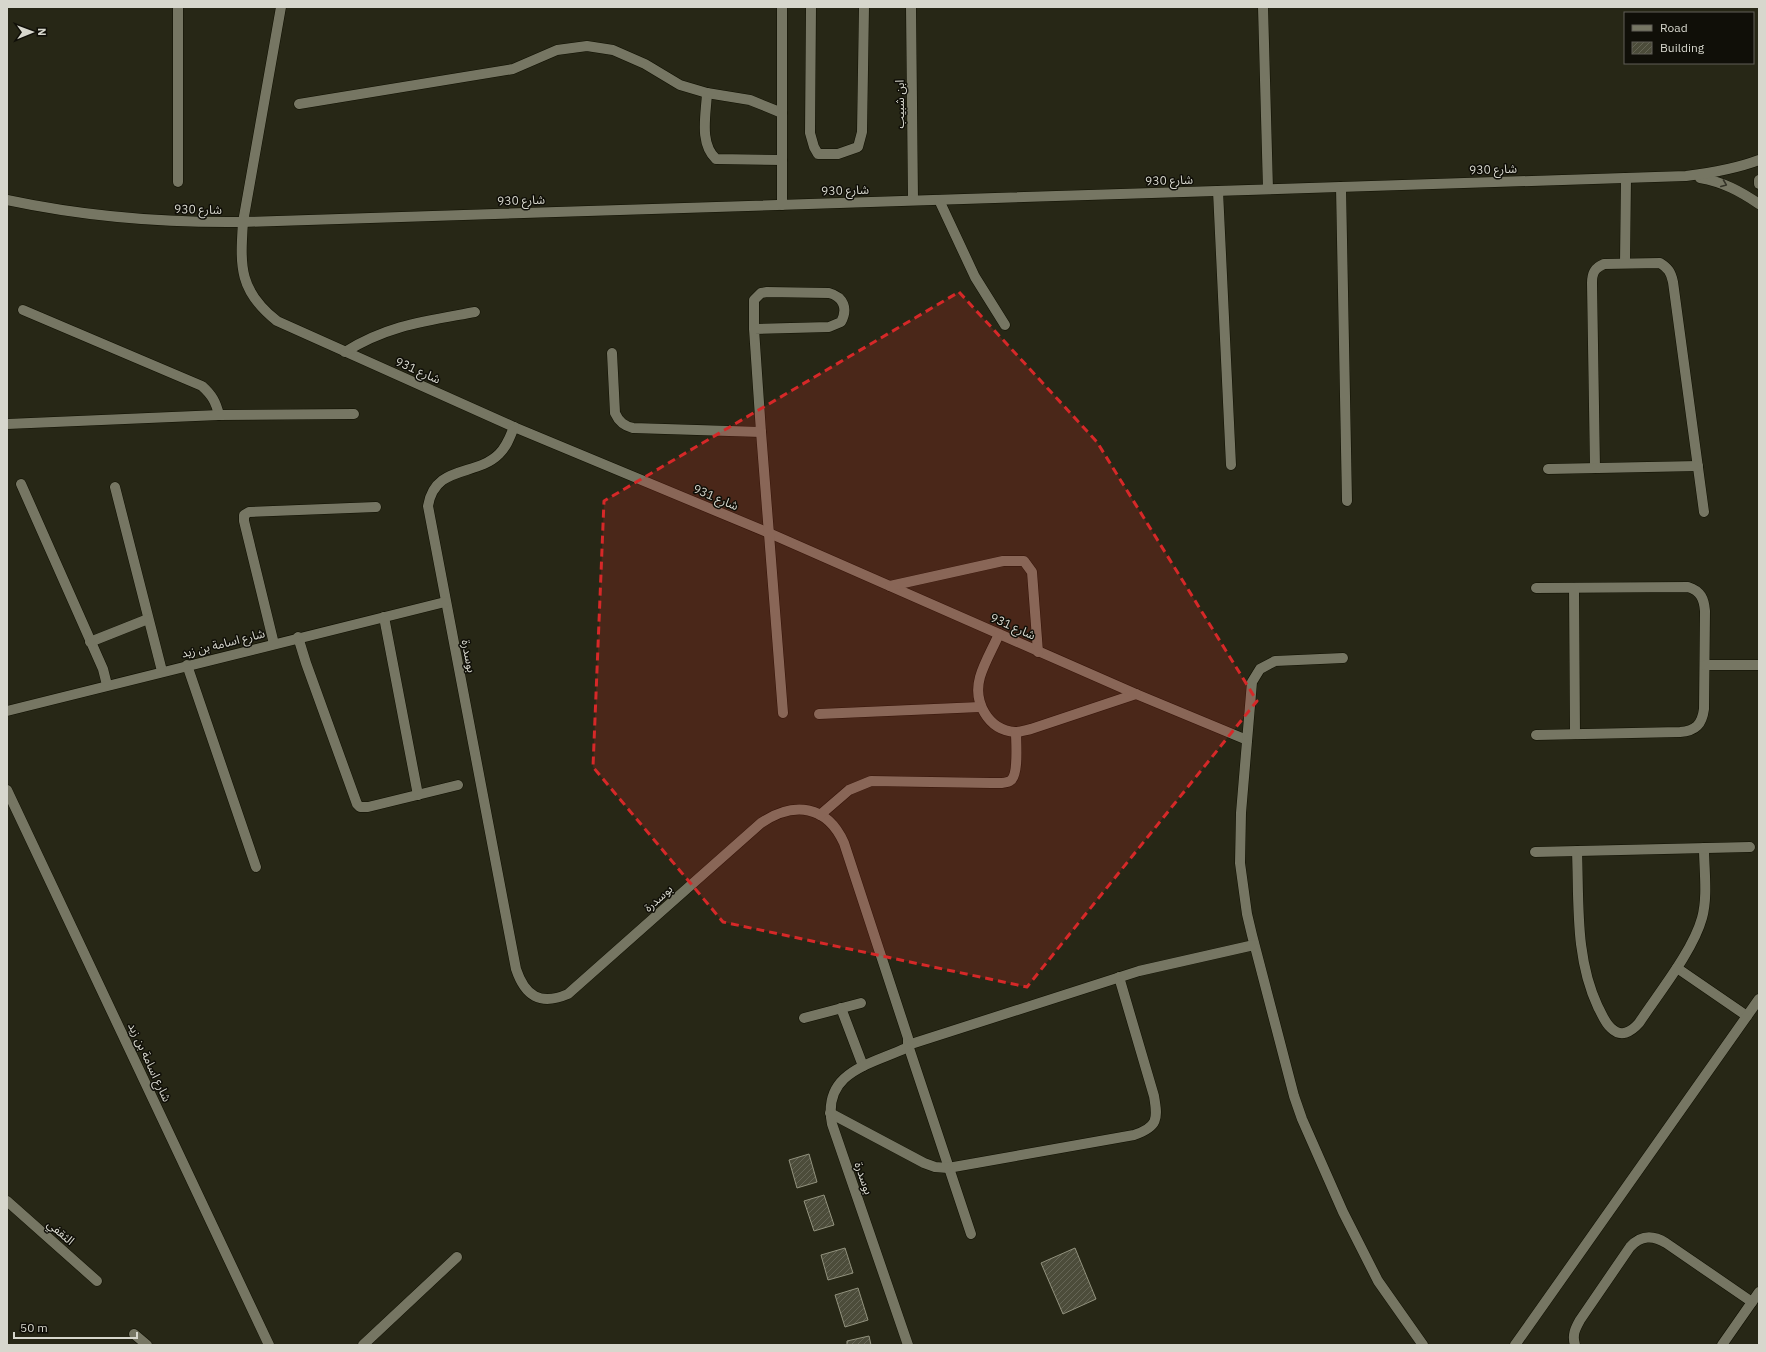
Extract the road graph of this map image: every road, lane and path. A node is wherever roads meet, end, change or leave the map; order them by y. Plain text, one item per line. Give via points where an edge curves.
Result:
1 (178, 7) edge
2 (281, 7) edge
3 (782, 7) edge
4 (811, 7) edge
5 (864, 7) edge
6 (911, 7) edge
7 (1263, 7) edge
8 (707, 93) junction
9 (299, 104) dead end
10 (782, 113) junction
11 (782, 160) junction
12 (1759, 160) edge
13 (1686, 176) junction
14 (1626, 178) junction
15 (1759, 180) edge
16 (178, 182) dead end
17 (1759, 184) edge
18 (1341, 187) junction
19 (1268, 189) junction
20 (1218, 191) junction
21 (7, 200) edge
22 (913, 200) junction
23 (939, 200) junction
24 (1759, 204) edge
25 (782, 205) junction
26 (243, 222) junction
27 (1625, 263) junction
28 (24, 310) dead end
29 (475, 312) dead end
30 (1005, 325) dead end
31 (754, 329) junction
32 (345, 352) junction
33 (612, 353) dead end
34 (354, 414) dead end
35 (219, 415) junction
36 (7, 424) edge
37 (514, 427) junction
38 (761, 432) junction
39 (1230, 465) dead end
40 (1698, 466) junction
41 (1595, 468) junction
42 (1548, 469) dead end
43 (21, 484) dead end
44 (115, 487) dead end
45 (1347, 501) dead end
46 (376, 507) dead end
47 (1704, 512) dead end
48 (769, 533) junction
49 (890, 586) junction
50 (1536, 588) dead end
51 (1574, 588) junction
52 (445, 602) junction
53 (384, 617) junction
54 (148, 619) junction
55 (999, 634) junction
56 (298, 638) junction
57 (90, 642) junction
58 (274, 644) junction
59 (1038, 652) junction
60 (1343, 658) dead end
61 (187, 665) junction
62 (1705, 665) junction
63 (1759, 665) edge
64 (162, 671) junction
65 (107, 685) junction
66 (1136, 694) junction
67 (980, 707) junction
68 (7, 711) edge
69 (783, 713) dead end
70 (819, 714) dead end
71 (1016, 732) junction
72 (1575, 734) junction
73 (1536, 735) dead end
74 (1247, 740) junction
75 (458, 785) dead end
76 (8, 795) edge
77 (418, 795) junction
78 (820, 815) junction
79 (1750, 847) dead end
80 (1704, 848) junction
81 (1578, 850) junction
82 (1535, 852) dead end
83 (256, 867) dead end
84 (1254, 945) junction
85 (1677, 968) junction
86 (1119, 977) junction
87 (1759, 999) edge
88 (861, 1003) dead end
89 (841, 1008) junction
90 (1747, 1016) junction
91 (804, 1018) dead end
92 (908, 1046) junction
93 (863, 1066) junction
94 (830, 1112) junction
95 (948, 1168) junction
96 (7, 1202) edge
97 (971, 1234) dead end
98 (457, 1257) dead end
99 (98, 1281) dead end
100 (1759, 1292) edge
101 (1752, 1302) junction
102 (134, 1334) dead end
103 (147, 1345) edge
104 (269, 1345) edge
105 (363, 1345) edge
106 (908, 1345) edge
107 (1423, 1345) edge
108 (1515, 1345) edge
109 (1575, 1345) edge
110 (1722, 1345) edge

1 - 16 street
2 - 26 street, شارع 931
3 - 10 street
4 - 5 street via 810,133 818,154 838,154 858,147 862,132
6 - 22 street, ابن شبيب
7 - 19 street
8 - 9 street via 680,85 645,64 613,50 587,46 557,50 513,69
8 - 10 street via 750,100
8 - 11 street via 705,138 710,153 716,159
10 - 11 street
11 - 25 street
12 - 13 street, شارع 930 via 1714,173
13 - 14 street, شارع 930
13 -> 24 street, شارع 930 via 1714,180 1740,191
14 - 18 street, شارع 930
14 - 27 street
15 - 17 street
18 - 19 street, شارع 930
18 - 45 street
19 - 20 street, شارع 930
20 - 23 street, شارع 930
20 - 39 street
21 - 26 street, شارع 930 via 129,219
22 - 23 street, شارع 930
22 - 25 street, شارع 930
23 - 30 street via 975,277
25 - 26 street, شارع 930
26 - 32 street, شارع 931 via 242,269 254,299 277,321
27 - 40 street via 1660,263 1672,273
27 - 41 street via 1598,266 1592,277
28 - 35 street via 202,386 216,402
29 - 32 street via 388,330 364,340
31 - 31 street via 754,300 761,293 829,293 844,304 845,310 840,322 829,327
31 - 38 street
32 - 37 street, شارع 931
33 - 38 street via 616,413 627,426
34 - 35 street
35 - 36 street
37 - 48 street, شارع 931
37 - 52 street, بوسدرة via 508,443 499,455 442,480 429,498 428,506
38 - 48 street
40 - 41 street
40 - 47 street
41 - 42 street
43 - 57 street
44 - 54 street
46 - 58 street via 249,512 244,515
48 - 49 street, شارع 931
48 - 69 street
49 - 55 street, شارع 931
49 - 59 street via 1003,562 1024,561 1032,572
50 - 51 street
51 - 62 street via 1680,586 1694,589 1702,597 1704,604
51 - 72 street
52 - 53 street, شارع اسامة بن زيد
52 - 78 street, بوسدرة via 516,969 521,984 528,992 549,999 568,994 774,814 802,810
53 - 56 street, شارع اسامة بن زيد
53 - 77 street
54 - 57 street
54 - 64 street
55 - 59 street, شارع 931
55 - 67 street via 980,677 977,692
56 - 58 street, شارع اسامة بن زيد
56 - 77 street via 357,804 360,807 368,807
57 - 65 street
58 - 61 street, شارع اسامة بن زيد
59 - 66 street, شارع 931
60 - 74 street via 1275,661 1260,669 1250,689
61 - 64 street, شارع اسامة بن زيد
61 - 83 street
62 - 63 street
62 - 72 street via 1703,715 1699,726 1694,730
64 - 65 street, شارع اسامة بن زيد
65 - 68 street, شارع اسامة بن زيد
66 - 71 street
66 - 74 street, شارع 931
67 - 70 street
67 - 71 street via 988,720 1001,728
71 - 78 street via 1016,769 1010,781 871,781 849,790
72 - 73 street
74 - 84 street via 1240,863 1246,914
75 - 77 street
76 - 104 street, شارع اسامة بن زيد
78 - 92 street, بوسدرة via 834,826 844,843 909,1042
79 - 80 street
80 - 81 street
80 - 85 street via 1703,918
81 - 82 street
81 - 85 street via 1580,936 1584,970 1589,988 1607,1025 1614,1031 1624,1034 1632,1031
84 - 86 street
84 - 107 street via 1294,1096 1305,1126 1343,1212 1378,1280
85 - 90 street
86 - 92 street
86 - 95 street via 1154,1096 1155,1122 1147,1130 1134,1135
87 - 90 street
88 - 89 street
89 - 91 street
89 - 93 street
90 - 108 street
92 - 93 street, بوسدرة
92 - 95 street
93 - 94 street, بوسدرة via 848,1074 837,1088
94 - 95 street via 924,1163
94 - 106 street, بوسدرة via 835,1134
95 - 97 street
96 - 99 street, الثقفي
98 - 105 street
100 - 101 street
101 - 109 street via 1666,1243 1647,1237 1634,1242 1580,1320 1573,1337
101 - 110 street
102 - 103 street

